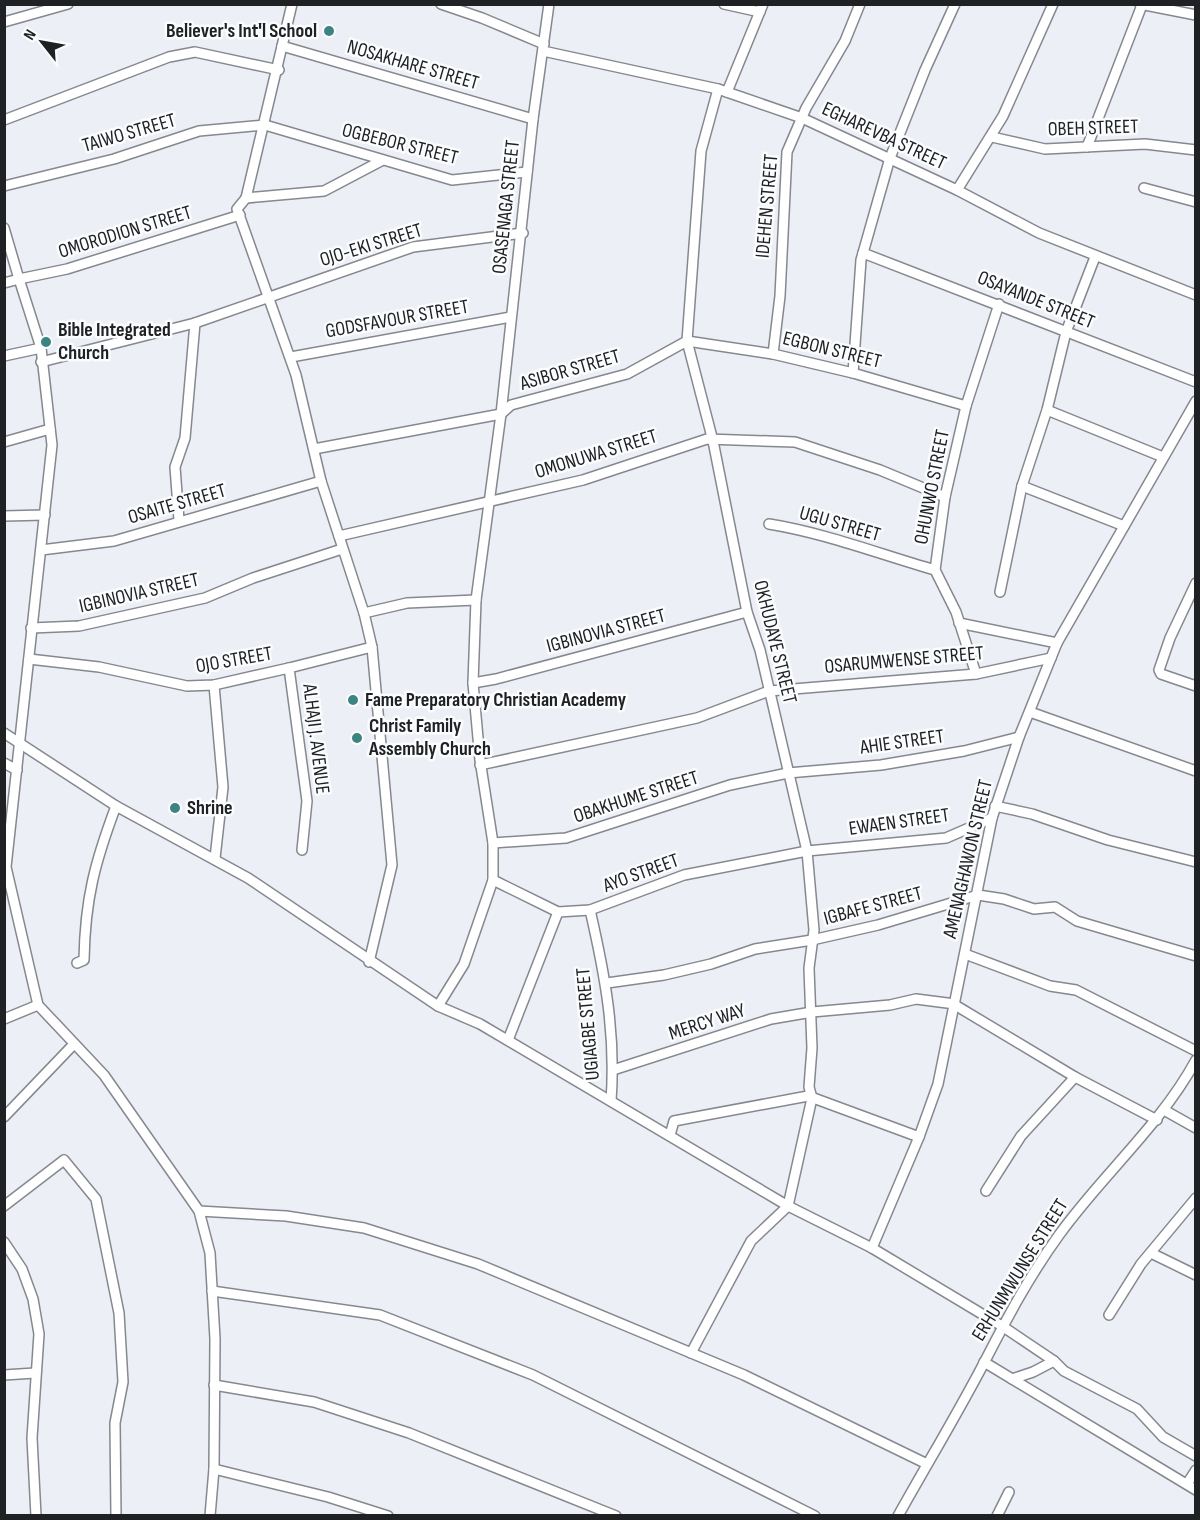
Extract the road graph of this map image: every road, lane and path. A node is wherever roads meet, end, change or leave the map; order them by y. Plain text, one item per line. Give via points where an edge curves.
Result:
1 (68, 4) edge
2 (292, 4) edge
3 (441, 4) edge
4 (549, 4) edge
5 (724, 4) edge
6 (860, 4) edge
7 (956, 4) edge
8 (1053, 4) edge
9 (1141, 5) edge
10 (762, 8) edge
11 (1196, 15) edge
12 (4, 22) edge
13 (282, 46) junction
14 (543, 48) junction
15 (279, 70) junction
16 (723, 91) junction
17 (802, 118) junction
18 (533, 119) junction
19 (4, 120) edge
20 (265, 125) junction
21 (992, 137) junction
22 (1087, 147) junction
23 (1196, 150) edge
24 (890, 158) junction
25 (381, 161) junction
26 (527, 172) junction
27 (4, 186) edge
28 (1144, 188) dead end
29 (957, 190) junction
30 (246, 198) junction
31 (1196, 202) edge
32 (240, 215) junction
33 (4, 228) edge
34 (523, 233) junction
35 (863, 253) junction
36 (1095, 257) junction
37 (19, 279) junction
38 (4, 283) edge
39 (1196, 295) edge
40 (267, 297) junction
41 (999, 304) junction
42 (511, 317) junction
43 (195, 323) junction
44 (1066, 332) junction
45 (687, 341) junction
46 (41, 348) junction
47 (773, 354) junction
48 (4, 356) edge
49 (291, 357) junction
50 (41, 362) junction
51 (853, 373) junction
52 (1196, 382) edge
53 (1196, 401) edge
54 (966, 406) junction
55 (1047, 410) junction
56 (501, 414) junction
57 (50, 429) junction
58 (713, 441) junction
59 (4, 442) edge
60 (314, 449) junction
61 (1163, 457) junction
62 (321, 481) junction
63 (1022, 486) junction
64 (945, 497) junction
65 (489, 503) junction
66 (45, 515) junction
67 (4, 516) edge
68 (179, 520) junction
69 (769, 524) dead end
70 (1124, 526) junction
71 (339, 536) junction
72 (41, 549) junction
73 (342, 549) junction
74 (935, 570) junction
75 (1196, 583) edge
76 (1000, 592) dead end
77 (476, 600) junction
78 (747, 612) junction
79 (364, 613) junction
80 (959, 623) junction
81 (31, 628) junction
82 (1057, 643) junction
83 (372, 647) junction
84 (1051, 658) junction
85 (29, 659) junction
86 (289, 668) junction
87 (976, 674) junction
88 (473, 683) junction
89 (214, 685) junction
90 (1196, 687) edge
91 (769, 690) junction
92 (1030, 711) junction
93 (4, 733) edge
94 (1019, 737) junction
95 (20, 741) junction
96 (4, 763) edge
97 (480, 765) junction
98 (17, 770) junction
99 (1196, 771) edge
100 (788, 773) junction
101 (116, 806) junction
102 (995, 806) junction
103 (992, 818) junction
104 (492, 843) junction
105 (302, 850) dead end
106 (807, 851) junction
107 (215, 858) junction
108 (1196, 862) edge
109 (5, 867) edge
110 (493, 880) junction
111 (978, 895) junction
112 (590, 910) junction
113 (558, 912) junction
114 (812, 940) junction
115 (965, 954) junction
116 (1196, 956) edge
117 (369, 962) junction
118 (77, 963) dead end
119 (607, 983) junction
120 (955, 1004) junction
121 (38, 1005) junction
122 (438, 1006) junction
123 (812, 1012) junction
124 (4, 1019) edge
125 (508, 1040) junction
126 (74, 1044) junction
127 (1196, 1051) edge
128 (1196, 1060) edge
129 (614, 1070) junction
130 (1075, 1077) junction
131 (812, 1098) junction
132 (611, 1101) junction
133 (1164, 1110) junction
134 (4, 1117) edge
135 (1157, 1120) junction
136 (1196, 1128) edge
137 (670, 1135) junction
138 (919, 1137) junction
139 (986, 1191) dead end
140 (1196, 1198) edge
141 (4, 1206) edge
142 (788, 1206) junction
143 (199, 1211) junction
144 (4, 1242) edge
145 (872, 1248) junction
146 (1151, 1252) junction
147 (1196, 1275) edge
148 (212, 1291) junction
149 (1109, 1315) dead end
150 (1002, 1326) junction
151 (691, 1353) junction
152 (1054, 1360) junction
153 (984, 1362) junction
154 (35, 1373) junction
155 (4, 1375) edge
156 (1012, 1379) junction
157 (214, 1385) junction
158 (1196, 1456) edge
159 (927, 1464) junction
160 (214, 1469) junction
161 (1196, 1470) edge
162 (1187, 1484) junction
163 (1196, 1490) edge
164 (1009, 1492) dead end
165 (36, 1515) edge
166 (116, 1515) edge
167 (210, 1515) edge
168 (388, 1515) edge
169 (616, 1515) edge
170 (814, 1515) edge
171 (898, 1515) edge
172 (997, 1515) edge

1 - 12 street
2 - 13 street
3 - 14 street, EGHAREVBA STREET via 482,18
4 - 14 street, OSASENAGA STREET
5 - 10 street
6 - 17 street, IDEHEN STREET via 845,41
7 - 24 street
8 - 21 street
9 - 11 street
9 - 22 street
10 - 16 street, OKHUDAYE STREET
13 - 15 street
13 - 18 street, NOSAKHARE STREET
14 - 16 street, EGHAREVBA STREET
14 - 18 street, OSASENAGA STREET
15 - 19 street via 195,52 177,55
15 - 20 street
16 - 17 street, EGHAREVBA STREET
16 - 45 street, OKHUDAYE STREET via 701,151
17 - 24 street, EGHAREVBA STREET
17 - 47 street, IDEHEN STREET via 787,152
18 - 26 street, OSASENAGA STREET
20 - 25 street, OGBEBOR STREET
20 - 27 street, TAIWO STREET via 199,131 114,159
20 - 30 street
21 - 22 street, OBEH STREET via 1045,149
21 - 29 street
22 - 23 street, OBEH STREET via 1145,144
24 - 29 street, EGHAREVBA STREET
24 - 35 street
25 - 26 street, OGBEBOR STREET via 452,180
25 - 30 street via 324,191
26 - 34 street, OSASENAGA STREET
28 - 31 street
29 - 36 street, EGHAREVBA STREET
30 - 32 street via 237,209
32 - 37 street, OMORODION STREET via 67,270
32 - 40 street
33 - 37 street
34 - 40 street, OJO-EKI STREET via 414,247
34 - 42 street, OSASENAGA STREET
35 - 41 street, OSAYANDE STREET
35 - 51 street
36 - 39 street, EGHAREVBA STREET
36 - 44 street
37 - 38 street, OMORODION STREET
37 - 46 street
40 - 43 street
40 - 49 street
41 - 44 street, OSAYANDE STREET
41 - 54 street, OHUNWO STREET
42 - 49 street, GODSFAVOUR STREET
42 - 56 street, OSASENAGA STREET
43 - 50 street
43 - 68 street via 185,438 176,467
44 - 52 street, OSAYANDE STREET
44 - 55 street
45 - 47 street, EGBON STREET
45 - 56 street, ASIBOR STREET via 627,374 511,405
45 - 58 street, OKHUDAYE STREET
46 - 48 street
46 - 50 street
47 - 51 street, EGBON STREET
49 - 60 street
50 - 57 street
51 - 54 street, EGBON STREET
53 - 61 street, AMENAGHAWON STREET
54 - 64 street, OHUNWO STREET
55 - 61 street
55 - 63 street
56 - 60 street, ASIBOR STREET
56 - 65 street, OSASENAGA STREET
57 - 59 street
57 - 66 street
58 - 64 street, OMONUWA STREET via 795,442
58 - 65 street, OMONUWA STREET via 700,440 583,480
58 - 78 street, OKHUDAYE STREET
60 - 62 street
61 - 70 street, AMENAGHAWON STREET
62 - 68 street, OSAITE STREET
62 - 71 street
63 - 70 street
63 - 76 street
64 - 74 street, OHUNWO STREET
65 - 71 street, OMONUWA STREET
65 - 77 street, OSASENAGA STREET
66 - 67 street
66 - 72 street
68 - 72 street, OSAITE STREET via 114,541
69 - 74 street, UGU STREET via 808,530
70 - 82 street, AMENAGHAWON STREET
71 - 73 street
72 - 81 street
73 - 79 street
73 - 81 street, IGBINOVIA STREET via 205,598 79,626
74 - 80 street, OHUNWO STREET
75 - 90 street via 1159,670
77 - 79 street via 407,603
77 - 88 street, OSASENAGA STREET
78 - 88 street, IGBINOVIA STREET
78 - 91 street, OKHUDAYE STREET
79 - 83 street
80 - 82 street
80 - 87 street, OHUNWO STREET
81 - 85 street
82 - 84 street, AMENAGHAWON STREET
83 - 86 street, OJO STREET
83 - 117 street via 392,866
84 - 87 street, OSARUMWENSE STREET
84 - 92 street, AMENAGHAWON STREET
85 - 89 street, OJO STREET via 99,667 187,686
85 - 95 street
86 - 89 street, OJO STREET
86 - 105 street, ALHAJI J. AVENUE via 307,801
87 - 91 street, OSARUMWENSE STREET
88 - 97 street
89 - 107 street via 223,788
91 - 97 street, OSARUMWENSE STREET via 697,718
91 - 100 street, OKHUDAYE STREET
92 - 94 street, AMENAGHAWON STREET
92 - 99 street
93 - 95 street
94 - 100 street, AHIE STREET via 880,765
94 - 102 street, AMENAGHAWON STREET
95 - 98 street
95 - 101 street
96 - 98 street
97 - 104 street
98 - 109 street
100 - 104 street, OBAKHUME STREET via 730,785 566,838
100 - 106 street, OKHUDAYE STREET
101 - 107 street
101 - 118 street via 96,858 86,906 84,960
102 - 103 street, AMENAGHAWON STREET
102 - 108 street
103 - 106 street, EWAEN STREET via 946,838
103 - 111 street, AMENAGHAWON STREET
104 - 110 street
106 - 112 street, AYO STREET via 684,875
106 - 114 street, OKHUDAYE STREET
107 - 117 street
109 - 121 street
110 - 113 street, AYO STREET
110 - 122 street via 464,964
111 - 114 street, IGBAFE STREET
111 - 115 street, AMENAGHAWON STREET
111 - 116 street via 1034,909 1055,907 1077,921
112 - 113 street, AYO STREET
112 - 119 street, UGIAGBE STREET
113 - 125 street
114 - 119 street, IGBAFE STREET via 755,949 664,975
114 - 123 street, OKHUDAYE STREET
115 - 120 street, AMENAGHAWON STREET
115 - 127 street via 1050,986 1076,990
117 - 122 street
119 - 129 street, UGIAGBE STREET
120 - 123 street, MERCY WAY via 916,999
120 - 130 street
120 - 138 street, AMENAGHAWON STREET via 938,1083
121 - 124 street
121 - 126 street
122 - 125 street
123 - 129 street, MERCY WAY via 771,1019
123 - 131 street, OKHUDAYE STREET
125 - 132 street
126 - 134 street
126 - 143 street via 104,1075
128 - 133 street, ERHUNMWUNSE STREET
129 - 132 street, UGIAGBE STREET
130 - 135 street
130 - 139 street via 1021,1136
131 - 137 street via 783,1099 674,1121
131 - 138 street
131 - 142 street, OKHUDAYE STREET
132 - 137 street
133 - 135 street, ERHUNMWUNSE STREET
133 - 136 street
135 - 150 street, ERHUNMWUNSE STREET via 1113,1166 1058,1236
137 - 142 street
138 - 145 street, AMENAGHAWON STREET
140 - 146 street
141 - 166 street via 61,1161 66,1161 96,1200 119,1313 123,1382 115,1423
142 - 145 street
142 - 151 street via 751,1241
143 - 148 street via 210,1253
143 - 151 street via 286,1216 364,1228 478,1264
144 - 154 street via 22,1269 33,1299 39,1334
145 - 150 street
146 - 147 street
146 - 149 street
148 - 157 street
148 - 170 street via 380,1315 533,1375
150 - 152 street
150 - 153 street, ERHUNMWUNSE STREET
151 - 159 street
152 - 156 street
152 - 158 street via 1064,1371 1137,1408 1163,1437
153 - 156 street
153 - 159 street, ERHUNMWUNSE STREET
154 - 155 street
154 - 165 street via 32,1438
156 - 162 street
157 - 160 street
157 - 169 street via 314,1402 367,1419
159 - 171 street, ERHUNMWUNSE STREET
160 - 167 street
160 - 168 street
161 - 162 street
162 - 163 street
164 - 172 street

